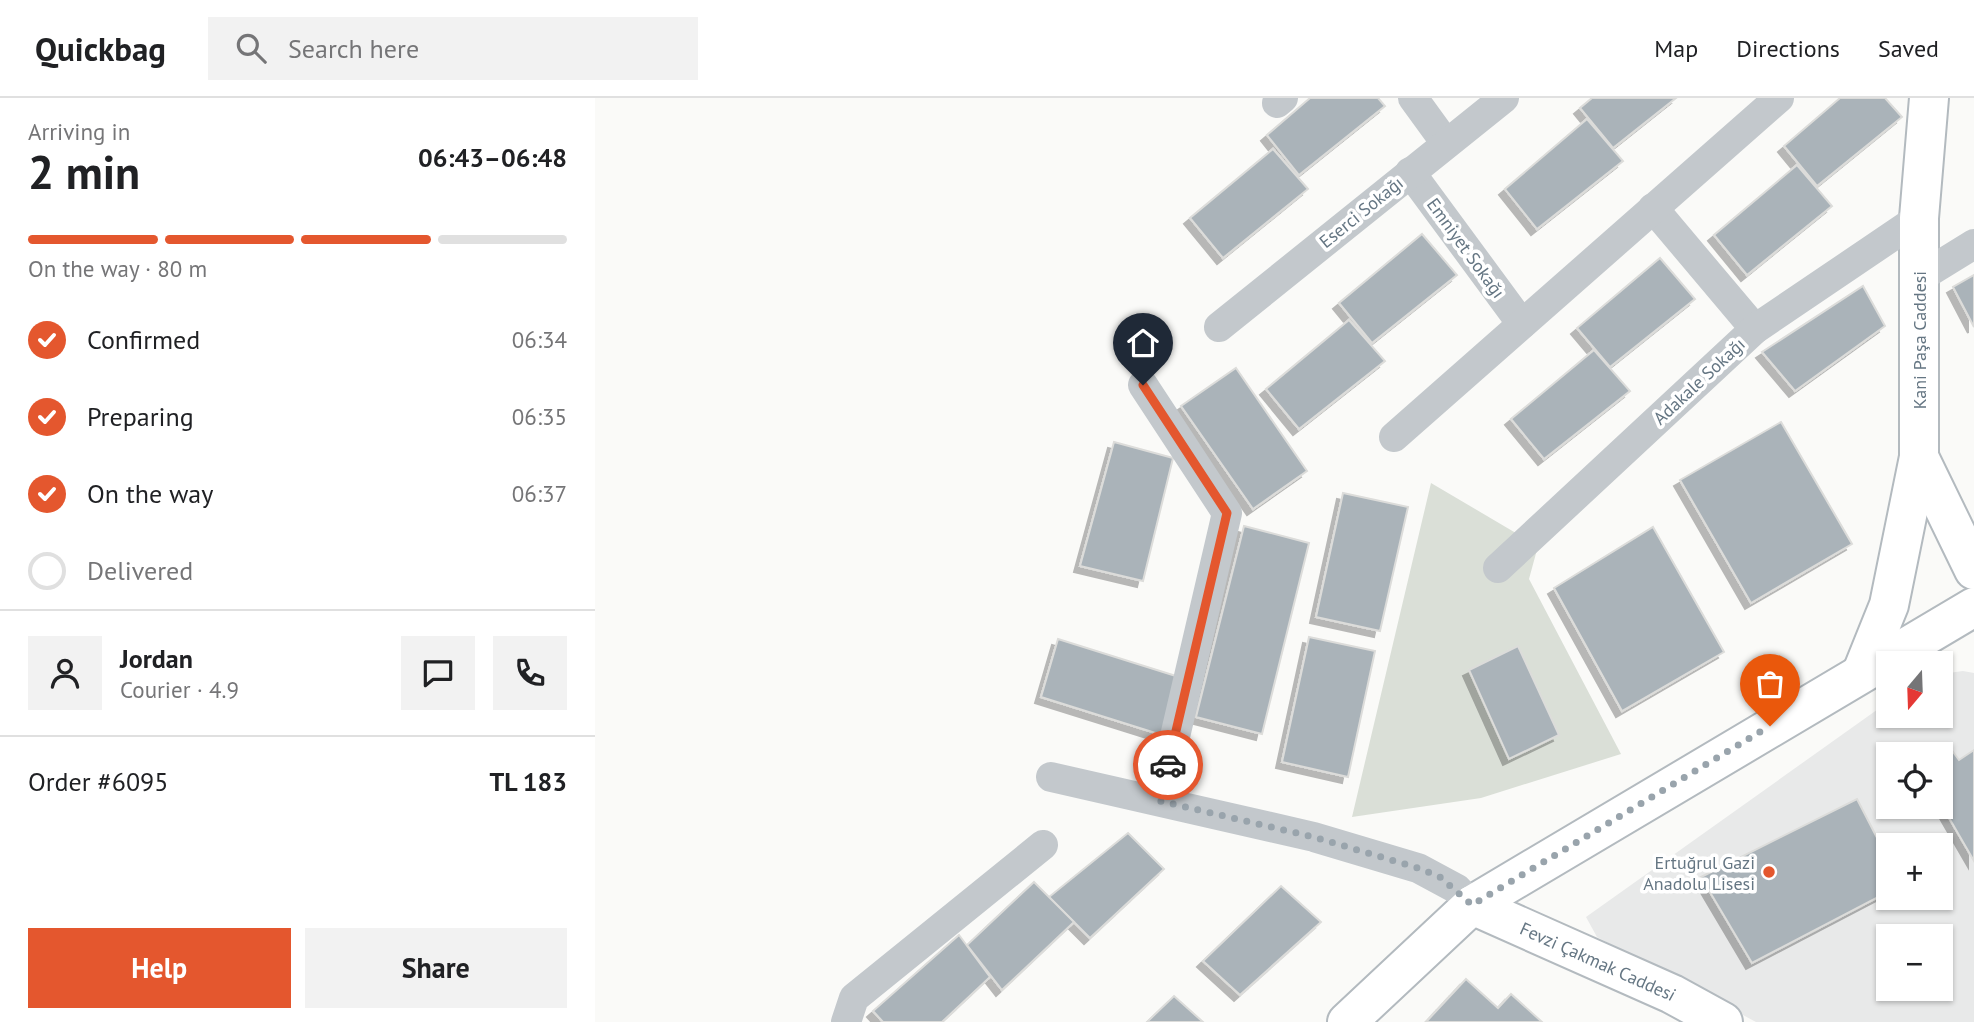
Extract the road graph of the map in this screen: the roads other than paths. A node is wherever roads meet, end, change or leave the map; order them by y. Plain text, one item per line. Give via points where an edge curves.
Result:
1 (1413, 98) edge
2 (1504, 98) edge
3 (1779, 98) edge
4 (1929, 98) edge
5 (1445, 142) junction
6 (1410, 172) junction
7 (1653, 208) junction
8 (1919, 218) junction
9 (1974, 244) edge
10 (1919, 278) junction
11 (1522, 324) junction
12 (1219, 327) dead end
13 (1755, 329) junction
14 (1143, 385) dead end
15 (1394, 437) dead end
16 (1919, 457) junction
17 (1498, 568) dead end
18 (1974, 570) edge
19 (1974, 607) edge
20 (1862, 672) junction
21 (1051, 777) dead end
22 (1160, 801) junction
23 (1043, 845) dead end
24 (1472, 905) junction
25 (846, 1022) edge
26 (1347, 1022) edge
27 (1723, 1022) edge

1 - 5 street
2 - 5 street, Eserci Sokağı
3 - 7 street
4 - 8 street, Kani Paşa Caddesi
5 - 6 street, Eserci Sokağı
6 - 11 street, Emniyet Sokağı
6 - 12 street, Eserci Sokağı
7 - 11 street
7 - 13 street
8 - 10 street, Kani Paşa Caddesi
8 - 13 street, Adakale Sokağı
9 - 10 street
10 - 16 street, Kani Paşa Caddesi
11 - 15 street
13 - 17 street, Adakale Sokağı
14 - 22 street via 1227,513
16 - 18 street, Kani Paşa Caddesi
16 - 20 street via 1889,605
19 - 20 street
20 - 24 street
21 - 22 street
22 - 24 street via 1314,837 1418,868 1440,877
23 - 25 street via 854,998
24 - 26 street
24 - 27 street, Fevzi Çakmak Caddesi via 1672,994

